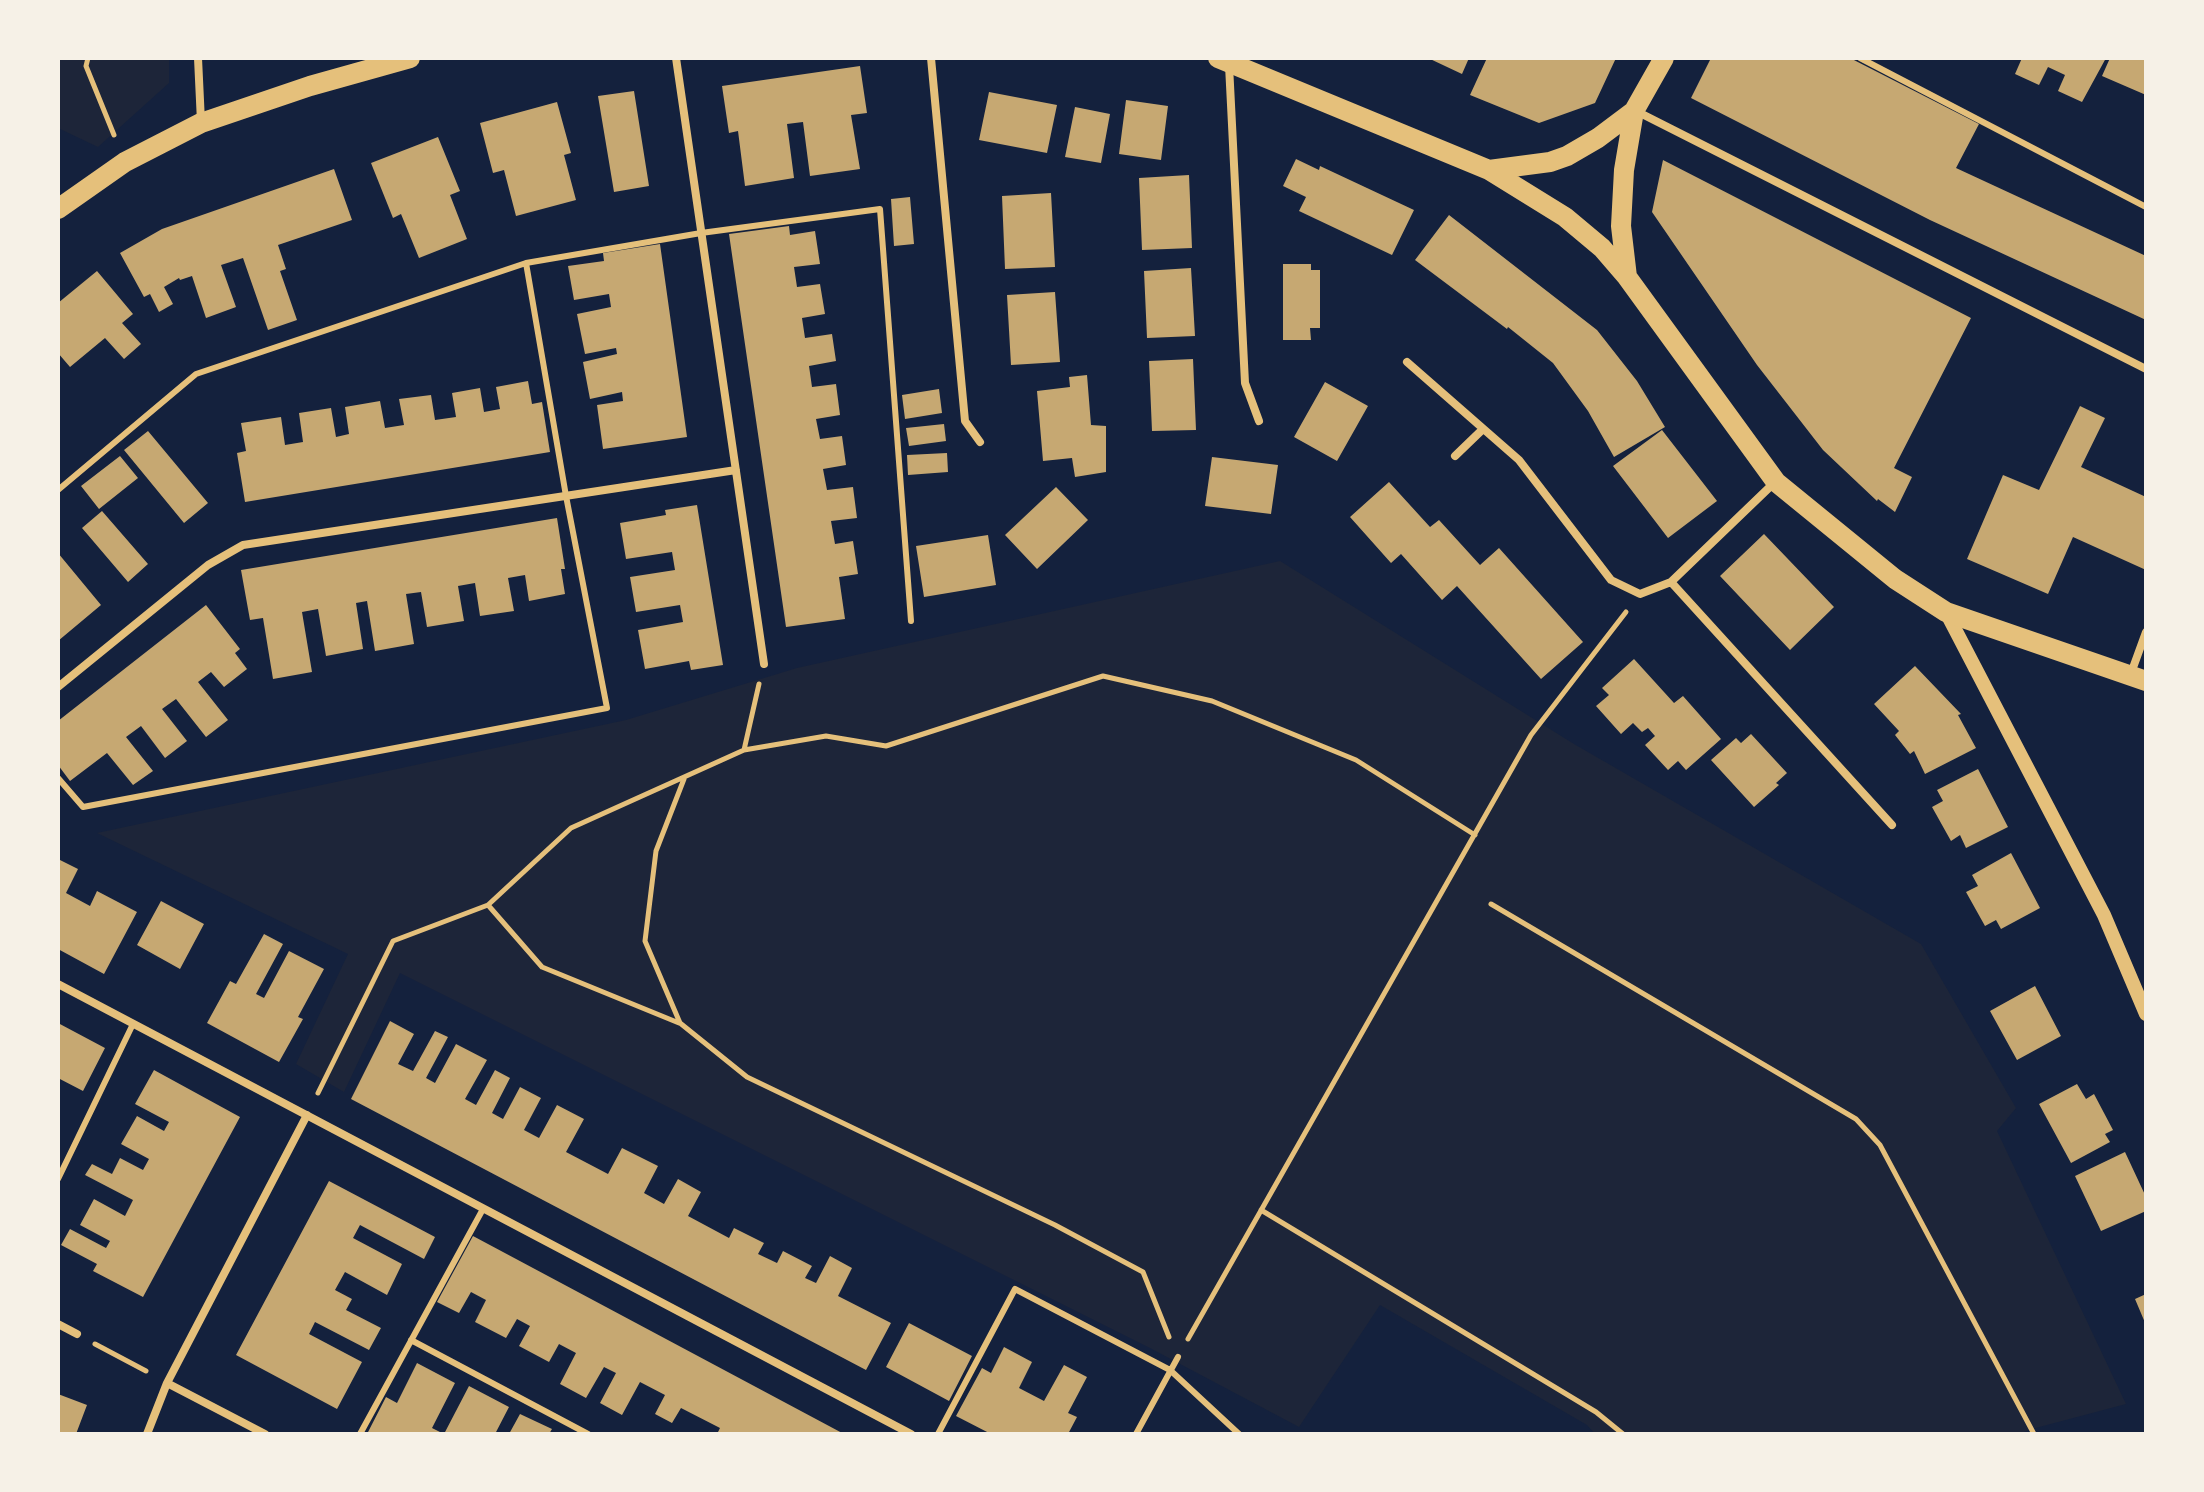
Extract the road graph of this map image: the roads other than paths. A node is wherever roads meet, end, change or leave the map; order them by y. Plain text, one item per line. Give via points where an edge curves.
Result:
1 (198, 58) edge
2 (410, 58) edge
3 (676, 58) edge
4 (931, 58) edge
5 (1664, 58) edge
6 (1860, 58) edge
7 (1224, 60) edge
8 (1634, 111) junction
9 (201, 123) junction
10 (1489, 170) junction
11 (2146, 207) edge
12 (58, 209) edge
13 (701, 233) junction
14 (526, 263) junction
15 (1627, 277) junction
16 (1407, 362) dead end
17 (2146, 369) edge
18 (1259, 421) dead end
19 (1483, 429) junction
20 (980, 442) dead end
21 (1455, 456) dead end
22 (736, 470) junction
23 (1776, 482) junction
24 (58, 490) edge
25 (566, 496) junction
26 (1671, 582) junction
27 (1946, 612) junction
28 (911, 621) dead end
29 (2146, 632) edge
30 (764, 664) road end
31 (2138, 678) edge
32 (58, 687) edge
33 (58, 778) edge
34 (1892, 825) dead end
35 (58, 984) edge
36 (2146, 1014) edge
37 (133, 1024) junction
38 (307, 1115) junction
39 (58, 1179) edge
40 (483, 1209) junction
41 (58, 1324) edge
42 (77, 1334) road end
43 (411, 1340) junction
44 (1178, 1357) road end
45 (1170, 1370) junction
46 (167, 1383) junction
47 (147, 1434) edge
48 (265, 1434) edge
49 (360, 1434) edge
50 (588, 1434) edge
51 (911, 1434) edge
52 (938, 1434) edge
53 (1136, 1434) edge
54 (1239, 1434) edge

1 - 9 street
2 - 9 main road
3 - 13 street
4 - 20 street via 965,421
5 - 8 main road
6 - 11 lane
7 - 10 main road
7 - 18 street via 1245,383
8 - 10 main road via 1567,156
8 - 15 main road via 1621,196
8 - 17 street
9 - 12 main road via 125,162
10 - 15 main road via 1565,217
13 - 14 lane
13 - 22 street
13 - 28 lane via 880,209
14 - 24 lane via 196,374
14 - 25 lane
15 - 23 main road
16 - 19 street
19 - 21 street
19 - 26 street via 1519,460 1611,580 1640,594
22 - 25 street
22 - 30 street
23 - 26 street
23 - 27 main road via 1895,579
25 - 32 street via 243,545 208,565
25 - 33 lane via 607,708 83,807
26 - 34 street
27 - 31 main road
27 - 36 street via 2104,915
29 - 31 street
35 - 37 street
37 - 38 street
37 - 39 lane
38 - 40 street
38 - 46 street
40 - 43 lane
40 - 51 street
41 - 42 street
43 - 49 lane
43 - 50 lane
44 - 45 lane
45 - 52 lane via 1015,1289
45 - 53 lane
45 - 54 lane
46 - 47 street
46 - 48 street

